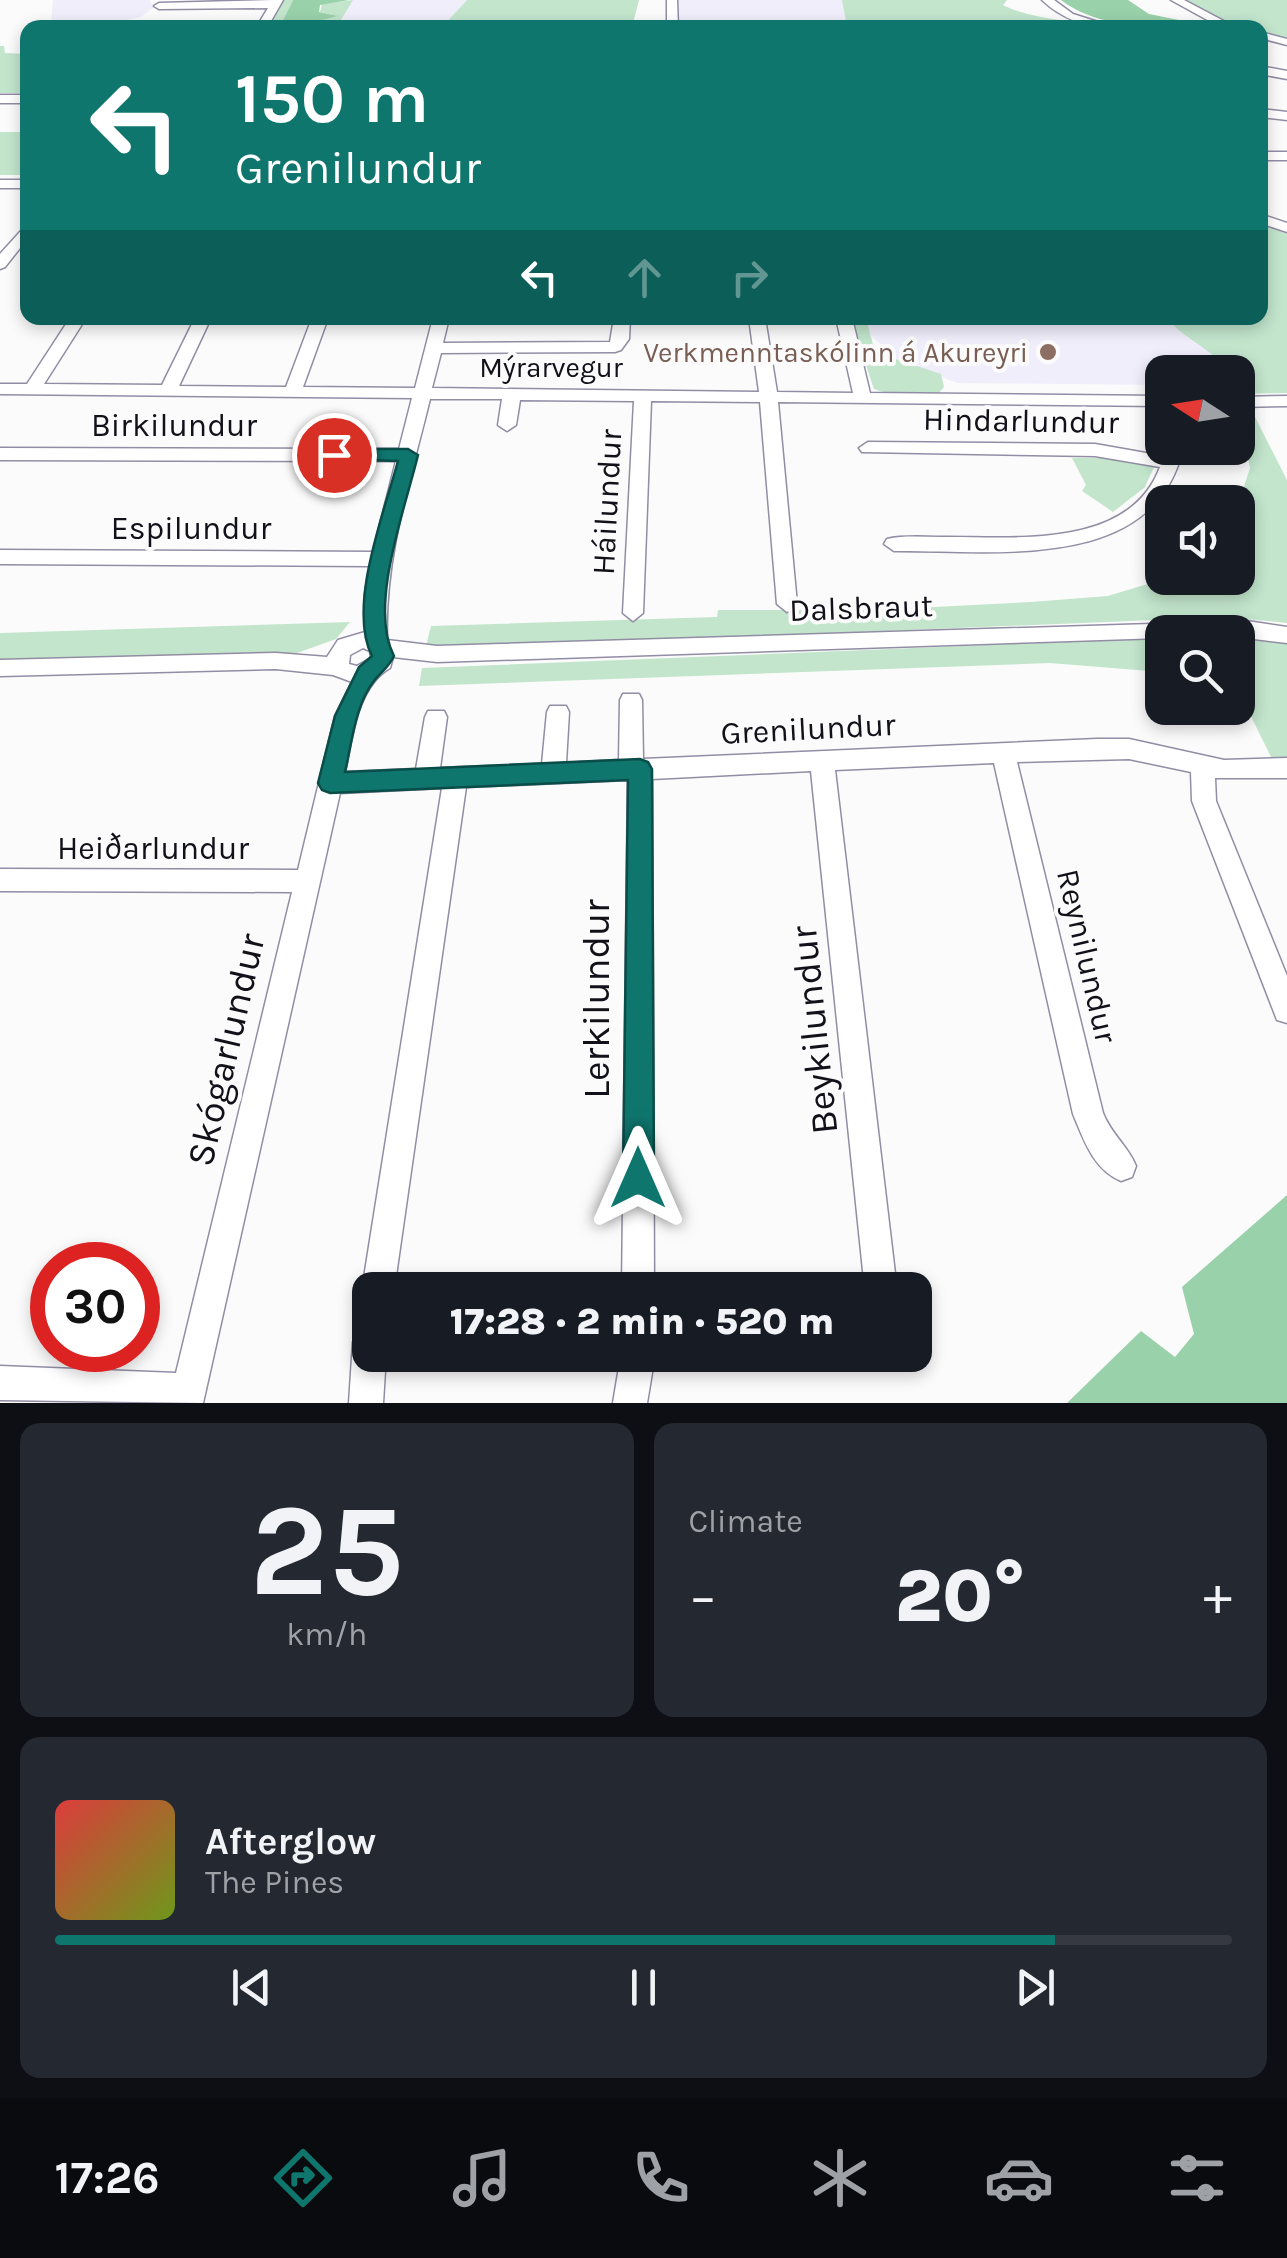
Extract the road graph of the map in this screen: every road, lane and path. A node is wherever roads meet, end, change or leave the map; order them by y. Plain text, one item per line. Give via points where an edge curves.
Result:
1 (1046, 0) edge
2 (1176, 0) edge
3 (276, 3) edge
4 (159, 7) edge
5 (1085, 20) edge
6 (1216, 20) edge
7 (20, 238) edge
8 (0, 264) edge
9 (73, 325) edge
10 (200, 325) edge
11 (317, 325) edge
12 (439, 325) edge
13 (622, 325) edge
14 (757, 325) edge
15 (846, 325) edge
16 (434, 348) junction
17 (0, 389) edge
18 (32, 389) junction
19 (168, 390) junction
20 (293, 392) junction
21 (425, 393) junction
22 (512, 394) junction
23 (643, 395) junction
24 (769, 396) junction
25 (862, 396) junction
26 (1145, 401) edge
27 (1287, 401) edge
28 (1255, 402) edge
29 (507, 425) dead end
30 (868, 448) dead end
31 (1145, 453) edge
32 (0, 454) edge
33 (408, 455) junction
34 (1169, 465) edge
35 (894, 544) dead end
36 (0, 557) edge
37 (381, 560) junction
38 (787, 604) dead end
39 (634, 612) dead end
40 (1287, 634) edge
41 (361, 657) junction
42 (0, 668) edge
43 (631, 700) dead end
44 (558, 712) dead end
45 (436, 718) dead end
46 (1003, 753) junction
47 (822, 761) junction
48 (1202, 766) junction
49 (1287, 768) edge
50 (636, 769) junction
51 (553, 773) junction
52 (441, 778) junction
53 (330, 783) junction
54 (0, 880) edge
55 (306, 881) junction
56 (1287, 1010) edge
57 (1121, 1166) dead end
58 (380, 1272) edge
59 (638, 1272) edge
60 (879, 1272) edge
61 (368, 1372) edge
62 (635, 1372) edge
63 (0, 1383) edge
64 (188, 1397) edge
65 (366, 1403) edge
66 (630, 1403) edge

1 - 5 street
2 - 6 street
3 - 4 street
7 - 8 street
9 - 18 street
10 - 19 street
11 - 20 street
12 - 16 street, Skógarlundur
13 - 16 street via 614,347
14 - 24 street
15 - 25 street
16 - 21 street, Skógarlundur
17 - 18 street, Mýrarvegur
18 - 19 street, Mýrarvegur
19 - 20 street, Mýrarvegur
20 - 21 street, Mýrarvegur
21 - 22 street, Mýrarvegur
21 - 33 street, Skógarlundur
22 - 23 street, Mýrarvegur
22 - 29 street
23 - 24 street, Mýrarvegur
23 - 39 street, Háilundur
24 - 25 street, Mýrarvegur
24 - 38 street
25 - 26 street, Mýrarvegur
27 - 28 street
30 - 31 street, Hindarlundur
32 - 33 street, Birkilundur
33 - 37 street, Skógarlundur
34 - 35 street via 1155,498 1087,536
36 - 37 street, Espilundur
37 - 41 street, Skógarlundur
40 - 41 street, Dalsbraut via 1166,630
41 - 42 street, Dalsbraut
41 - 53 street, Skógarlundur
43 - 50 street, Lerkilundur
44 - 51 street
45 - 52 street
46 - 47 street, Grenilundur
46 - 48 street, Grenilundur via 1129,749
46 - 57 street, Reynilundur via 1088,1114 1101,1145
47 - 50 street, Grenilundur
47 - 60 street, Beykilundur
48 - 49 street, Grenilundur
48 - 56 street via 1204,801
50 - 51 street, Grenilundur
50 - 59 street, Lerkilundur
51 - 52 street, Grenilundur
52 - 53 street, Grenilundur
52 - 58 street
53 - 55 street, Skógarlundur
54 - 55 street, Heiðarlundur
55 - 64 street, Skógarlundur
61 - 65 street
62 - 66 street
63 - 64 street

